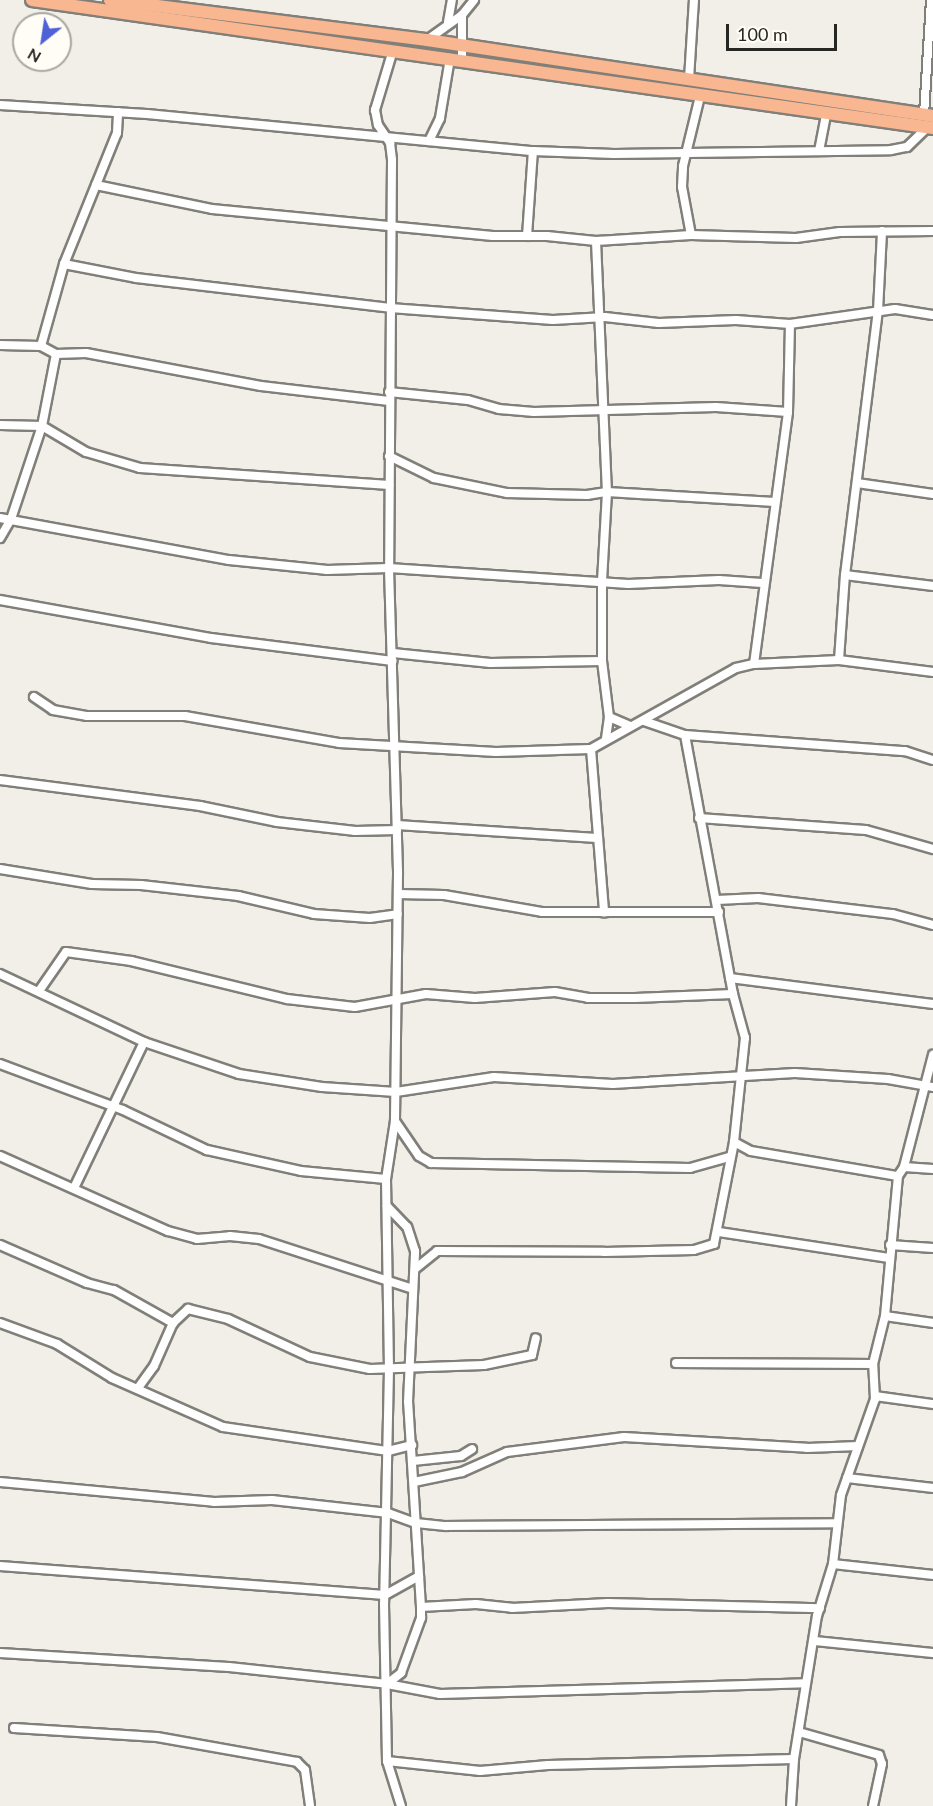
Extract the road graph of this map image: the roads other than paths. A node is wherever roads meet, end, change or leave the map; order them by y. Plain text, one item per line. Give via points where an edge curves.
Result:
1 (32, 0) edge
2 (110, 0) edge
3 (452, 0) edge
4 (474, 0) edge
5 (694, 0) edge
6 (931, 0) edge
7 (137, 1) edge
8 (462, 15) junction
9 (448, 22) junction
10 (427, 40) junction
11 (464, 46) junction
12 (393, 50) junction
13 (456, 59) junction
14 (689, 79) junction
15 (700, 96) junction
16 (0, 105) edge
17 (118, 112) junction
18 (826, 114) junction
19 (930, 122) edge
20 (387, 136) junction
21 (429, 141) junction
22 (533, 151) junction
23 (819, 151) junction
24 (686, 154) junction
25 (96, 185) junction
26 (391, 228) junction
27 (882, 231) junction
28 (933, 231) edge
29 (691, 235) junction
30 (527, 236) junction
31 (596, 242) junction
32 (64, 264) junction
33 (390, 308) junction
34 (878, 311) junction
35 (933, 315) edge
36 (598, 320) junction
37 (790, 324) junction
38 (0, 345) edge
39 (41, 346) junction
40 (56, 354) junction
41 (389, 392) junction
42 (389, 401) junction
43 (604, 411) junction
44 (788, 411) junction
45 (0, 425) edge
46 (42, 426) junction
47 (389, 456) junction
48 (857, 483) junction
49 (389, 485) junction
50 (607, 492) junction
51 (933, 494) edge
52 (775, 502) junction
53 (0, 518) edge
54 (11, 519) junction
55 (0, 538) edge
56 (389, 568) junction
57 (845, 575) junction
58 (602, 582) junction
59 (762, 583) junction
60 (933, 586) edge
61 (0, 600) edge
62 (393, 657) junction
63 (839, 660) junction
64 (602, 661) junction
65 (754, 664) junction
66 (933, 672) edge
67 (34, 697) dead end
68 (609, 717) junction
69 (644, 721) junction
70 (628, 725) junction
71 (685, 735) junction
72 (606, 738) junction
73 (395, 747) junction
74 (591, 749) junction
75 (933, 760) edge
76 (0, 780) edge
77 (699, 818) junction
78 (397, 828) junction
79 (597, 838) junction
80 (933, 849) edge
81 (0, 869) edge
82 (398, 894) junction
83 (717, 900) junction
84 (604, 912) junction
85 (719, 912) junction
86 (398, 914) junction
87 (933, 925) edge
88 (0, 974) edge
89 (730, 978) junction
90 (39, 991) junction
91 (733, 994) junction
92 (397, 1002) junction
93 (933, 1004) edge
94 (144, 1042) junction
95 (933, 1055) edge
96 (0, 1064) edge
97 (742, 1076) junction
98 (923, 1086) junction
99 (933, 1088) edge
100 (396, 1092) junction
101 (111, 1107) junction
102 (395, 1121) junction
103 (734, 1142) junction
104 (0, 1156) edge
105 (729, 1157) junction
106 (904, 1167) junction
107 (933, 1169) edge
108 (898, 1176) junction
109 (386, 1179) junction
110 (74, 1188) junction
111 (387, 1206) junction
112 (718, 1232) junction
113 (0, 1245) edge
114 (890, 1245) junction
115 (933, 1248) edge
116 (889, 1258) junction
117 (415, 1269) junction
118 (386, 1282) junction
119 (413, 1289) junction
120 (885, 1316) junction
121 (0, 1323) edge
122 (173, 1323) junction
123 (933, 1323) edge
124 (536, 1338) dead end
125 (676, 1363) dead end
126 (873, 1364) junction
127 (408, 1366) junction
128 (389, 1369) junction
129 (138, 1388) junction
130 (875, 1396) junction
131 (933, 1404) edge
132 (412, 1445) junction
133 (858, 1446) junction
134 (472, 1449) dead end
135 (388, 1452) junction
136 (413, 1461) junction
137 (847, 1478) junction
138 (0, 1482) edge
139 (414, 1482) junction
140 (933, 1488) edge
141 (388, 1513) junction
142 (416, 1523) junction
143 (837, 1523) junction
144 (833, 1564) junction
145 (0, 1566) edge
146 (933, 1575) edge
147 (419, 1576) junction
148 (385, 1595) junction
149 (421, 1607) junction
150 (820, 1608) junction
151 (814, 1641) junction
152 (0, 1653) edge
153 (933, 1653) edge
154 (806, 1683) junction
155 (387, 1684) junction
156 (14, 1728) dead end
157 (799, 1732) junction
158 (794, 1759) junction
159 (387, 1761) junction
160 (310, 1806) edge
161 (401, 1806) edge
162 (791, 1806) edge
163 (873, 1806) edge

1 - 12 highway
2 - 7 highway
3 - 9 street
4 - 8 street
5 - 14 street
6 - 19 street
7 - 10 highway
8 - 9 street
8 - 11 street
9 - 10 street
10 - 11 highway
11 - 13 street
11 - 14 highway
12 - 13 highway
12 - 20 street via 375,111 378,125
13 - 15 highway
13 - 21 street via 440,118
14 - 19 highway
15 - 18 highway
15 - 24 street
16 - 17 street
17 - 20 street
17 - 25 street via 117,133
18 - 19 highway
18 - 23 street
19 - 23 street via 907,147
20 - 21 street
20 - 26 street via 392,160
21 - 22 street
22 - 24 street
22 - 30 street
23 - 24 street
24 - 29 street via 682,187
25 - 26 street via 212,209
25 - 32 street
26 - 30 street
26 - 33 street
27 - 28 street
27 - 29 street via 796,238
27 - 34 street
29 - 31 street
30 - 31 street
31 - 36 street
32 - 33 street via 136,278
32 - 39 street
33 - 36 street
33 - 41 street
34 - 35 street
34 - 37 street
34 - 48 street
36 - 37 street
36 - 43 street
37 - 44 street
38 - 39 street
39 - 40 street
40 - 42 street via 86,353 261,386
40 - 46 street
41 - 42 street
41 - 43 street via 468,400 513,411
42 - 47 street
43 - 44 street via 716,406
43 - 50 street
44 - 52 street
45 - 46 street
46 - 49 street via 86,452 140,468
46 - 54 street
47 - 49 street
47 - 50 street via 434,478 466,487 507,493
48 - 51 street
48 - 57 street
49 - 56 street
50 - 52 street
50 - 58 street
52 - 59 street
53 - 54 street
54 - 55 street
54 - 56 street via 229,560 327,570
56 - 58 street
56 - 62 street
57 - 60 street
57 - 63 street
58 - 59 street
58 - 64 street
59 - 65 street
61 - 62 street via 211,638
62 - 64 street via 490,663
62 - 73 street
63 - 65 street
63 - 66 street
64 - 68 street
65 - 69 street via 736,668 650,713
67 - 73 street via 53,710 67,713 129,719 185,716 302,739
68 - 70 street
68 - 72 street
69 - 70 street
69 - 71 street
70 - 72 street
71 - 75 street via 905,751
71 - 77 street
72 - 74 street
73 - 74 street via 496,752
73 - 78 street
74 - 79 street
76 - 78 street via 200,806 277,822 355,831
77 - 80 street via 866,830
77 - 83 street
78 - 79 street
78 - 82 street
79 - 84 street
81 - 86 street via 81,883 238,896 314,914 370,918
82 - 84 street via 444,895 542,912
82 - 86 street
83 - 85 street
83 - 87 street via 758,898 892,914
84 - 85 street
85 - 89 street
86 - 92 street
88 - 90 street
89 - 91 street
89 - 93 street
90 - 92 street via 66,952 131,961 287,999 355,1007
90 - 94 street
91 - 92 street via 588,998 555,992 475,998 426,994
91 - 97 street via 745,1038
92 - 100 street
94 - 100 street via 239,1074 355,1091
94 - 101 street
95 - 98 street
96 - 101 street
97 - 98 street via 795,1073 888,1079
97 - 100 street via 613,1084 494,1077
97 - 103 street
98 - 99 street
98 - 106 street
100 - 102 street
101 - 109 street via 188,1143 227,1156 276,1162 301,1171
101 - 110 street
102 - 105 street via 419,1156 430,1163 690,1168
102 - 109 street
103 - 105 street
103 - 108 street via 752,1150
104 - 110 street
105 - 112 street
106 - 107 street
106 - 108 street
108 - 114 street
109 - 111 street
110 - 118 street via 184,1236 259,1239
111 - 117 street via 403,1221 412,1238
111 - 118 street
112 - 116 street
112 - 117 street via 708,1249 447,1250 431,1254
113 - 122 street via 87,1283 114,1290
114 - 115 street
114 - 116 street
116 - 120 street
117 - 119 street
118 - 119 street
118 - 128 street
119 - 127 street
120 - 123 street
120 - 126 street
121 - 129 street via 57,1344 112,1378
122 - 128 street via 188,1309 199,1309 310,1357
122 - 129 street via 154,1366
124 - 127 street via 532,1355 526,1357 456,1369
125 - 126 street
126 - 130 street
127 - 128 street
127 - 132 street
128 - 135 street
129 - 135 street via 223,1427 296,1435
130 - 131 street
130 - 133 street
132 - 135 street
132 - 136 street
133 - 137 street
133 - 139 street via 807,1448 624,1437 507,1452 462,1472
134 - 136 street via 461,1456
135 - 141 street
136 - 139 street
137 - 140 street
137 - 143 street
138 - 141 street via 203,1502 272,1500
139 - 142 street
141 - 142 street
141 - 148 street
142 - 143 street
142 - 147 street
143 - 144 street
144 - 146 street
144 - 150 street
145 - 148 street
147 - 148 street
147 - 149 street
148 - 155 street
149 - 150 street via 608,1603
149 - 155 street via 421,1618 400,1673
150 - 151 street
151 - 153 street
151 - 154 street
152 - 155 street via 229,1667
154 - 155 street via 440,1694
154 - 157 street
155 - 159 street
156 - 160 street via 157,1737 297,1762 305,1770
157 - 158 street
157 - 163 street via 879,1755 882,1764
158 - 159 street via 548,1765 480,1771
158 - 162 street
159 - 161 street

